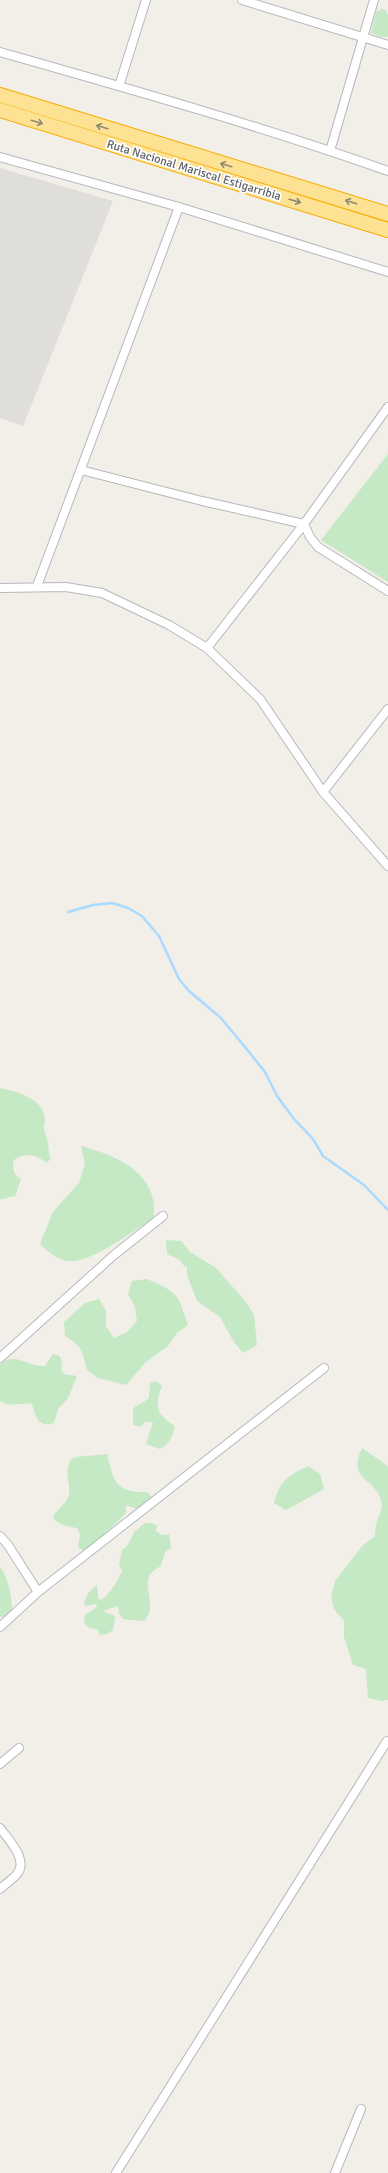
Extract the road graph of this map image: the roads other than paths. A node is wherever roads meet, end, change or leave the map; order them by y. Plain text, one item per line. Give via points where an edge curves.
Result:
1 (146, 0) edge
2 (242, 0) edge
3 (374, 0) edge
4 (363, 37) junction
5 (388, 45) edge
6 (0, 52) edge
7 (119, 86) junction
8 (0, 95) edge
9 (0, 110) edge
10 (330, 151) junction
11 (0, 157) edge
12 (388, 172) edge
13 (179, 207) junction
14 (388, 214) edge
15 (388, 230) edge
16 (388, 272) edge
17 (388, 407) edge
18 (81, 470) junction
19 (304, 524) junction
20 (37, 586) junction
21 (0, 588) edge
22 (388, 591) edge
23 (207, 648) junction
24 (388, 709) edge
25 (323, 792) junction
26 (388, 866) edge
27 (163, 1216) dead end
28 (0, 1358) edge
29 (324, 1368) dead end
30 (0, 1536) edge
31 (38, 1592) junction
32 (0, 1627) edge
33 (387, 1741) dead end
34 (19, 1748) dead end
35 (0, 1764) edge
36 (0, 1828) edge
37 (0, 1889) edge
38 (361, 2109) dead end
39 (116, 2173) edge
40 (335, 2173) edge

1 - 7 street
2 - 4 street
3 - 4 street
4 - 5 street
4 - 10 street
6 - 7 street
7 - 10 street
14 -> 8 highway, Ruta Nacional Mariscal Estigarribia
9 -> 15 highway, Ruta Nacional Mariscal Estigarribia
10 - 12 street
11 - 13 street
13 - 16 street
13 - 18 street
17 - 19 street
18 - 19 street
18 - 20 street
19 - 22 street via 318,547
19 - 23 street
20 - 21 street
20 - 23 street via 85,589 102,593 170,625
23 - 25 street via 260,699
24 - 25 street
25 - 26 street
27 - 28 street via 114,1255
29 - 31 street
30 - 31 street via 8,1544
31 - 32 street
33 - 39 street
34 - 35 street
36 - 37 street via 21,1862 18,1873
38 - 40 street

